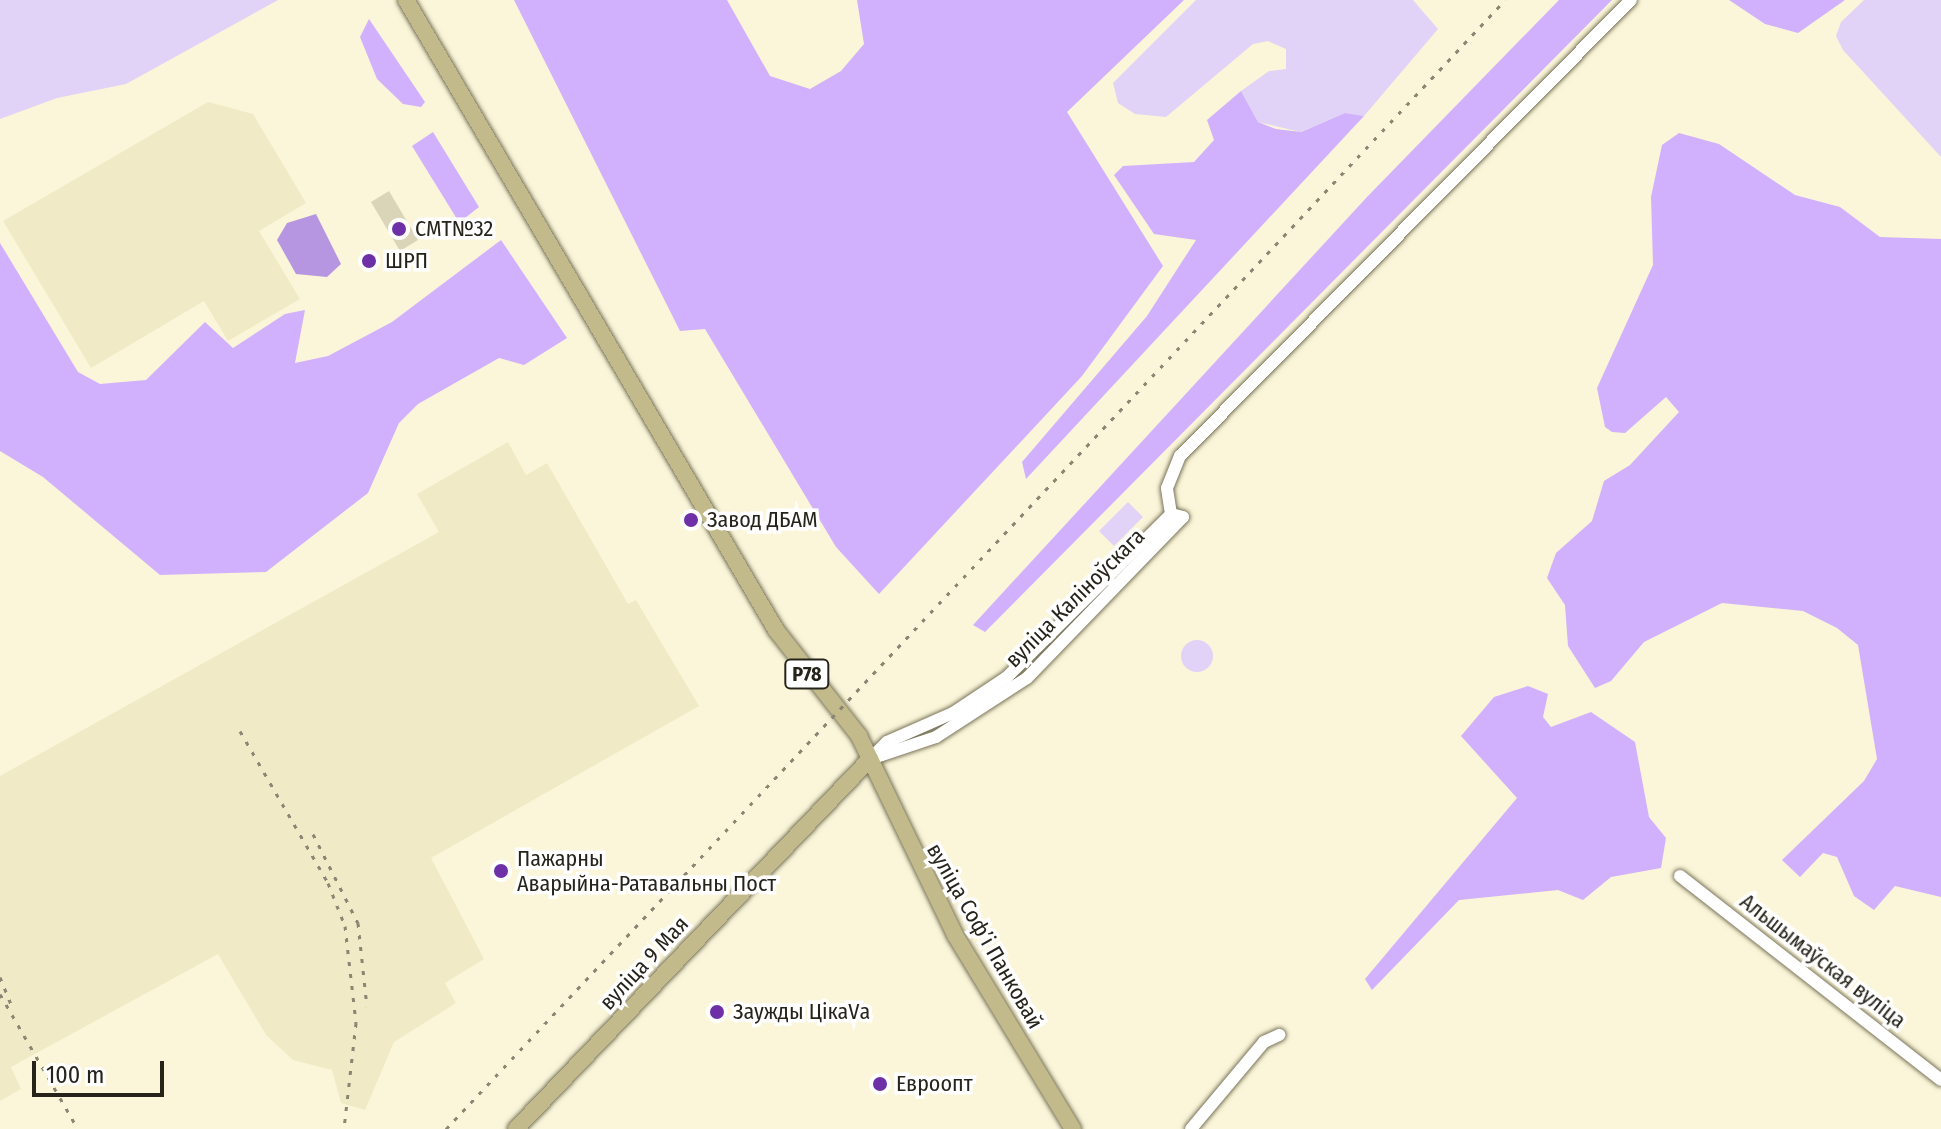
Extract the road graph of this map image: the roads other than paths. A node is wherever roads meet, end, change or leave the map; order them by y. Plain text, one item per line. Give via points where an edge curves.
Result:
1 (406, 0) edge
2 (1631, 0) edge
3 (870, 759) junction
4 (1680, 876) dead end
5 (1279, 1035) dead end
6 (1941, 1080) edge
7 (516, 1129) edge
8 (1073, 1129) edge
9 (1191, 1129) edge

1 - 3 main road, Р78 via 776,630 851,724
2 - 3 street, вуліца Каліноўскага via 1180,456 1167,488 1177,516 1013,689 936,737
3 - 7 main road, вуліца 9 Мая
3 - 8 main road, вуліца Софʼі Панковай via 955,935
4 - 6 street, Альшымаўская вуліца
5 - 9 street via 1264,1042

